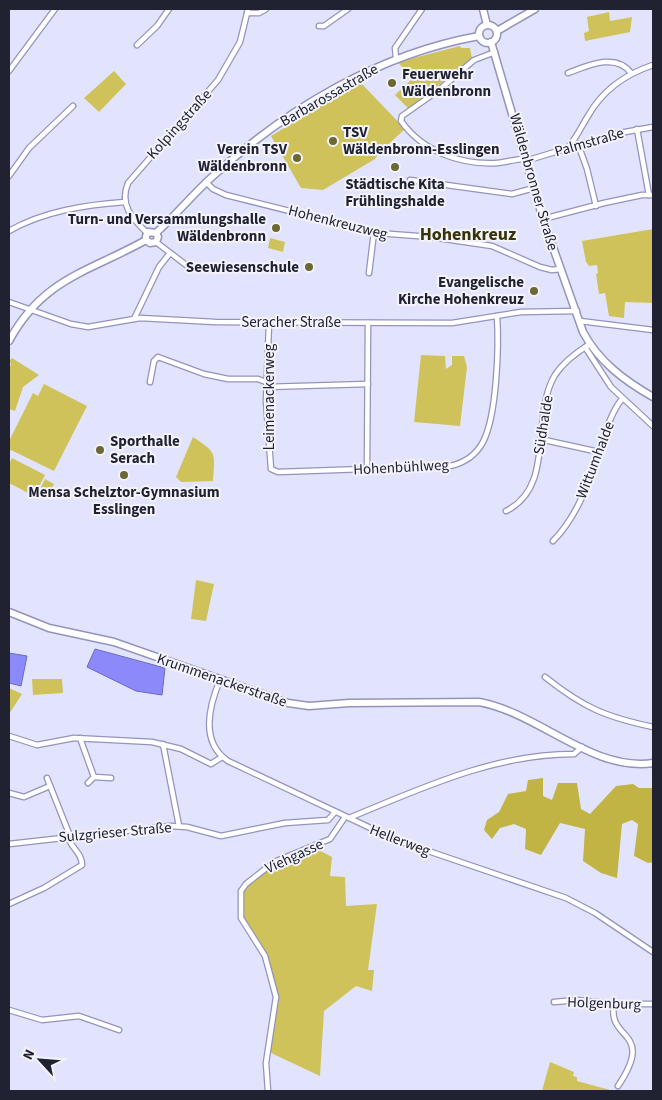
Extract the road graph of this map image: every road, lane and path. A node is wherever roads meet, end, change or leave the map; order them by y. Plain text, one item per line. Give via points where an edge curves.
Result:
1 (54, 9) edge
2 (169, 9) edge
3 (266, 9) edge
4 (348, 9) edge
5 (422, 9) edge
6 (483, 9) edge
7 (535, 9) edge
8 (247, 11) edge
9 (487, 25) junction
10 (319, 26) dead end
11 (497, 31) junction
12 (479, 36) junction
13 (491, 42) junction
14 (137, 46) dead end
15 (495, 52) junction
16 (396, 58) junction
17 (653, 65) edge
18 (9, 71) edge
19 (568, 73) dead end
20 (631, 74) junction
21 (73, 106) dead end
22 (653, 127) edge
23 (581, 129) junction
24 (637, 129) junction
25 (588, 141) junction
26 (578, 144) junction
27 (568, 147) junction
28 (525, 158) junction
29 (9, 176) edge
30 (410, 180) dead end
31 (206, 182) junction
32 (534, 188) junction
33 (651, 195) edge
34 (125, 202) junction
35 (596, 206) junction
36 (543, 219) junction
37 (9, 231) edge
38 (374, 232) junction
39 (147, 233) junction
40 (156, 233) junction
41 (146, 240) junction
42 (156, 242) junction
43 (170, 253) junction
44 (190, 268) dead end
45 (560, 268) junction
46 (369, 273) dead end
47 (9, 302) edge
48 (30, 310) junction
49 (577, 311) junction
50 (497, 316) junction
51 (134, 318) junction
52 (580, 321) junction
53 (269, 323) junction
54 (368, 323) junction
55 (653, 330) edge
56 (9, 341) edge
57 (588, 346) junction
58 (150, 382) dead end
59 (266, 384) junction
60 (368, 384) junction
61 (653, 397) edge
62 (622, 399) junction
63 (653, 426) edge
64 (540, 439) junction
65 (599, 452) junction
66 (367, 469) junction
67 (273, 471) joint
68 (506, 511) dead end
69 (553, 540) dead end
70 (9, 612) edge
71 (545, 678) dead end
72 (220, 680) junction
73 (653, 728) edge
74 (9, 736) edge
75 (80, 738) junction
76 (163, 744) junction
77 (582, 747) junction
78 (222, 757) junction
79 (653, 763) edge
80 (94, 777) junction
81 (47, 778) dead end
82 (111, 778) dead end
83 (88, 783) dead end
84 (50, 786) junction
85 (9, 793) edge
86 (335, 812) junction
87 (347, 817) junction
88 (179, 826) junction
89 (69, 836) junction
90 (9, 844) edge
91 (9, 904) edge
92 (653, 952) edge
93 (554, 1002) dead end
94 (614, 1004) junction
95 (653, 1004) edge
96 (9, 1010) edge
97 (119, 1030) dead end
98 (618, 1086) dead end
99 (268, 1091) edge

1 - 18 street
2 - 14 street
3 - 8 street via 259,13
4 - 10 street via 324,26
5 - 16 street via 395,48
6 - 9 street
7 - 11 street
8 - 34 street, Kolpingstraße via 240,42 224,72 132,177 126,189
9 - 11 street
9 - 12 street via 480,29
11 - 13 street via 497,37
12 - 13 street via 485,42
12 - 16 street, Barbarossastraße
13 - 15 street, Wäldenbronner Straße
15 - 28 street, Wäldenbronner Straße
15 - 28 street, Palmstraße via 474,60 440,90 403,115 401,120 424,144 453,158 488,163
16 - 31 street, Barbarossastraße via 292,115
17 - 20 street
19 - 20 street via 607,62 621,64
20 - 23 street via 600,100
21 - 29 street via 29,148
22 - 24 street, Palmstraße
23 - 25 street via 582,136
23 - 27 street
24 - 25 street, Palmstraße
24 - 33 street
25 - 26 street, Palmstraße
26 - 27 street, Palmstraße
26 - 35 street
27 - 28 street, Palmstraße via 533,159
28 - 32 street, Wäldenbronner Straße
30 - 32 street via 512,194
31 - 38 street, Hohenkreuzweg via 226,194
31 - 40 street, Barbarossastraße
32 - 36 street, Wäldenbronner Straße
33 - 35 street
34 - 37 street via 52,213
34 - 39 street via 131,218
35 - 36 street
36 - 45 street, Wäldenbronner Straße
38 - 45 street, Hohenkreuzweg via 489,245 552,270
38 - 46 street
39 - 40 street
39 - 41 street
40 - 42 street
41 - 42 street
41 - 48 street via 68,278
42 - 43 street
43 - 44 street
43 - 51 street
45 - 49 street, Wäldenbronner Straße
47 - 48 street, Seracher Straße
48 - 51 street, Seracher Straße via 84,326
48 - 56 street
49 - 50 street, Seracher Straße via 527,311
49 - 52 street, Wäldenbronner Straße
50 - 54 street, Seracher Straße via 452,323
50 - 66 street, Hohenbühlweg via 492,410 487,434 477,451 464,462 450,466
51 - 53 street, Seracher Straße
52 - 55 street
52 - 57 street, Wäldenbronner Straße
53 - 54 street, Seracher Straße
53 - 59 street, Leimenackerweg
54 - 60 street
57 - 61 street, Wäldenbronner Straße via 613,370
57 - 62 street via 606,381
57 - 64 street, Südhalde via 566,362 552,381 545,401
58 - 59 street via 156,358 160,357 193,371 225,379 258,379
59 - 60 street
59 - 67 street, Leimenackerweg via 270,465
60 - 66 street
62 - 63 street
62 - 65 street, Wittumhalde via 614,411
64 - 65 street
64 - 68 street, Südhalde via 531,489 519,503
65 - 69 street, Wittumhalde via 587,487
66 - 67 street, Hohenbühlweg
70 - 72 street, Krummenackerstraße via 49,628 114,642
71 - 73 street via 583,705
72 - 77 street, Krummenackerstraße via 299,705 484,703
72 - 78 street via 209,726
74 - 75 street via 38,745
75 - 76 street
75 - 80 street
76 - 78 street via 181,748 211,764
76 - 88 street
77 - 79 street, Krummenackerstraße via 612,762
77 - 87 street via 574,754 507,761 459,773
78 - 86 street, Hellerweg
80 - 82 street
80 - 83 street
81 - 84 street
84 - 85 street via 24,796
84 - 89 street
86 - 87 street, Hellerweg
86 - 88 street, Sulzgrieser Straße via 328,820 285,823 224,836
87 - 92 street, Hellerweg via 405,844 566,898 595,913
87 - 99 street, Viehgasse via 330,839 277,860 241,891 241,918 262,950 276,991 266,1063
88 - 89 street, Sulzgrieser Straße
89 - 90 street, Sulzgrieser Straße
89 - 91 street via 82,865 41,890
93 - 94 street, Holgenburg via 577,1000
94 - 95 street, Holgenburg
94 - 98 street via 614,1020 634,1053
96 - 97 street via 42,1020 79,1016

